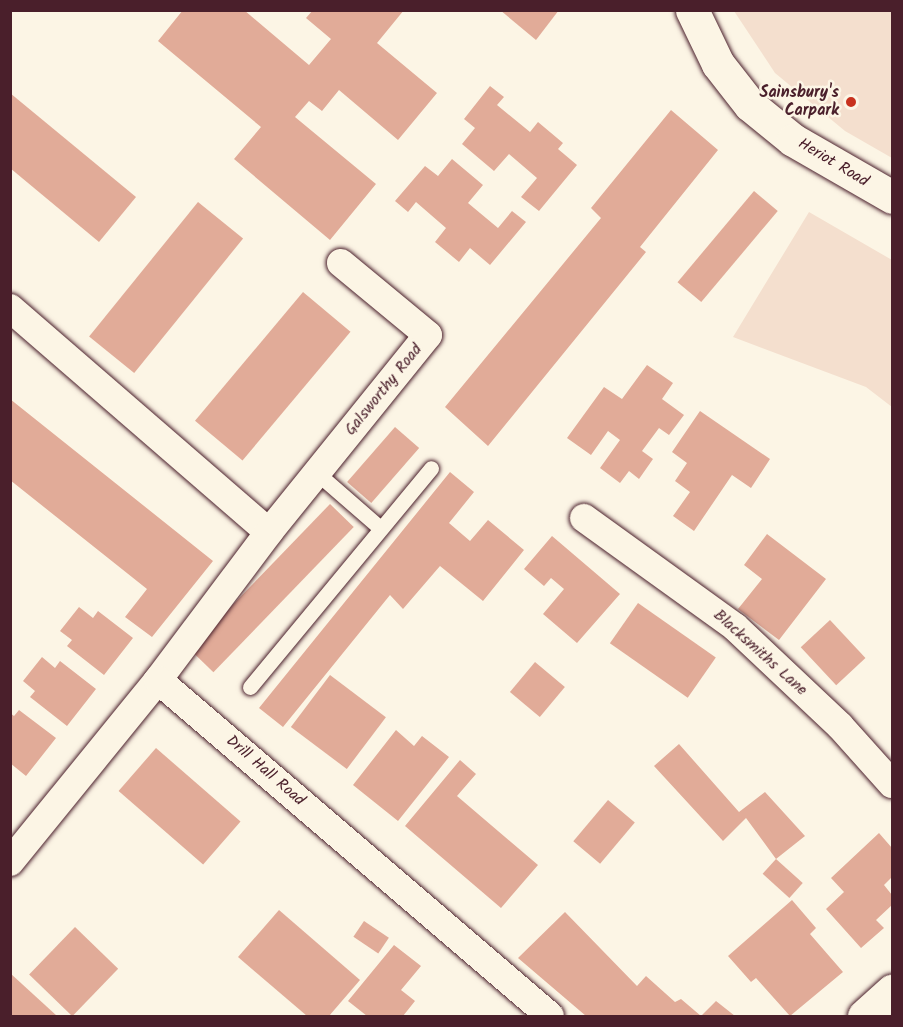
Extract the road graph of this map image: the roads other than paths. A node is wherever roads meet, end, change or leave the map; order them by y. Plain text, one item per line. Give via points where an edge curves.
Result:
1 (692, 10) edge
2 (892, 197) edge
3 (340, 263) dead end
4 (10, 308) edge
5 (431, 468) dead end
6 (317, 473) junction
7 (584, 518) dead end
8 (380, 528) junction
9 (269, 532) junction
10 (158, 680) junction
11 (250, 687) dead end
12 (892, 784) edge
13 (10, 862) edge
14 (550, 1017) edge

1 - 2 main road, Heriot Road via 718,64 750,105 794,140
3 - 6 street, Galsworthy Road via 428,335
4 - 9 street
5 - 8 lane
6 - 8 lane
6 - 9 street, Galsworthy Road
7 - 12 street, Blacksmiths Lane via 735,627 840,726
8 - 11 lane
9 - 10 street, Galsworthy Road
10 - 13 street
10 - 14 street, Drill Hall Road

